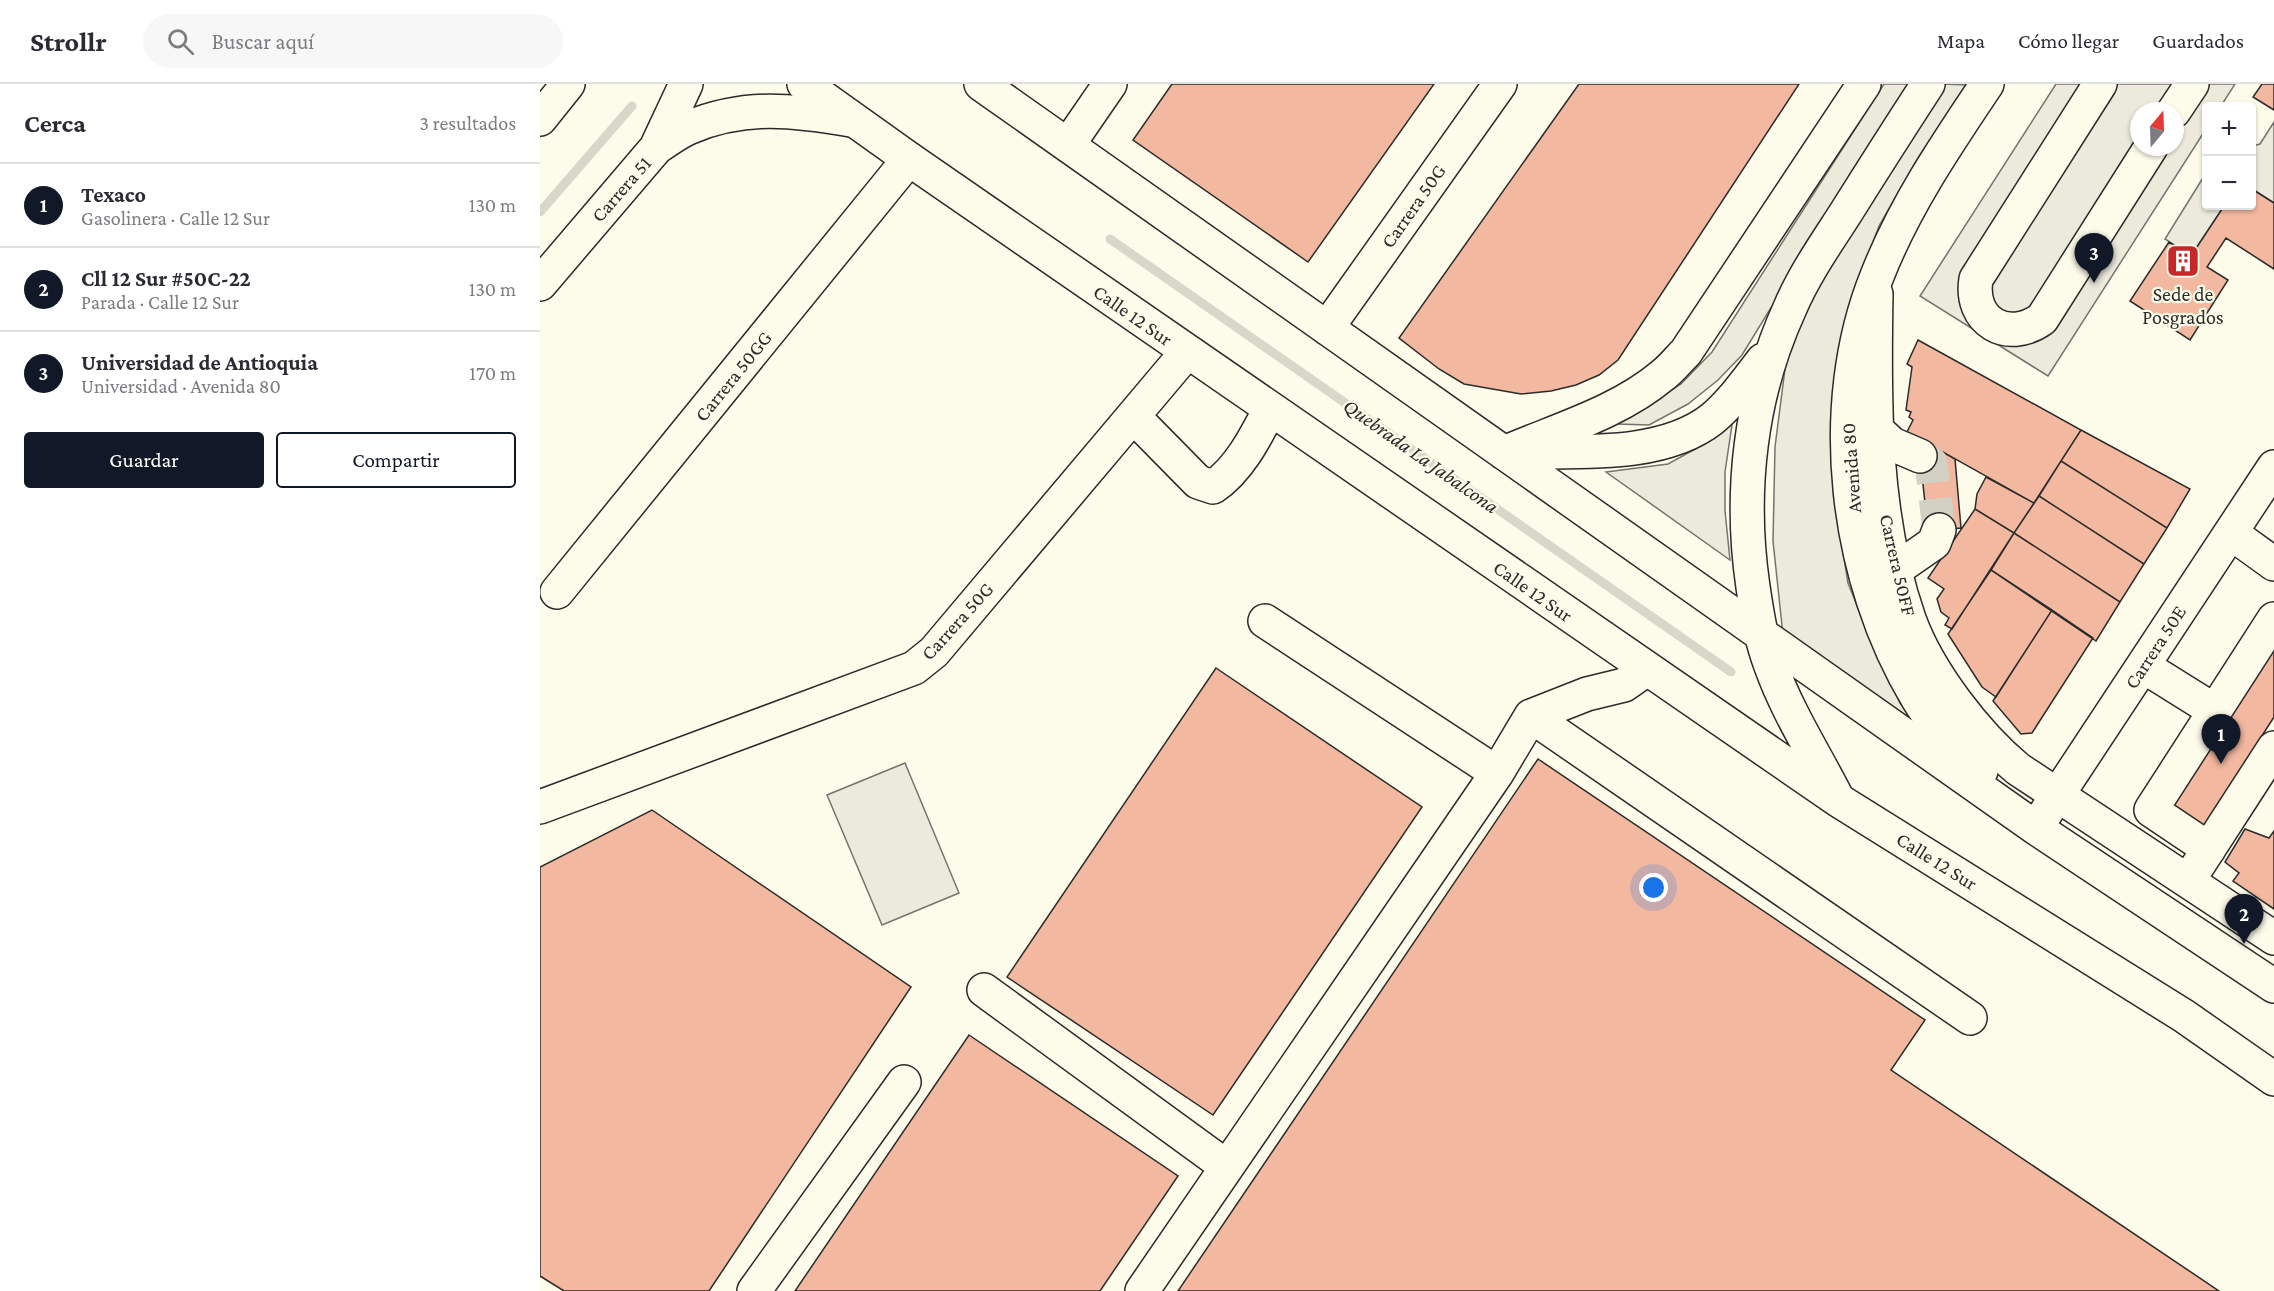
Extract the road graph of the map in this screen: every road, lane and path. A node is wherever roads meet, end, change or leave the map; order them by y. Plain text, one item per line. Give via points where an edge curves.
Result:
1 (568, 84) edge
2 (686, 84) edge
3 (804, 84) edge
4 (981, 84) edge
5 (1110, 84) edge
6 (1500, 84) edge
7 (1864, 84) edge
8 (1928, 84) edge
9 (1987, 84) edge
10 (2100, 84) edge
11 (2192, 84) edge
12 (2180, 102) edge
13 (540, 118) edge
14 (851, 120) junction
15 (1068, 145) junction
16 (656, 148) junction
17 (2145, 156) edge
18 (909, 159) junction
19 (1876, 278) junction
20 (540, 284) edge
21 (1327, 328) junction
22 (1775, 345) junction
23 (1187, 352) junction
24 (1270, 409) junction
25 (1133, 416) junction
26 (1877, 430) junction
27 (1504, 453) junction
28 (1920, 456) tunnel mouth
29 (2274, 467) edge
30 (1939, 530) dead end
31 (2231, 533) junction
32 (2274, 564) edge
33 (1894, 570) junction
34 (557, 592) dead end
35 (2274, 619) edge
36 (1265, 621) dead end
37 (1760, 633) junction
38 (2143, 666) junction
39 (1647, 669) junction
40 (2215, 711) junction
41 (1531, 716) junction
42 (2274, 748) edge
43 (1497, 773) junction
44 (2058, 795) junction
45 (1838, 800) junction
46 (540, 807) edge
47 (2036, 828) junction
48 (2209, 849) junction
49 (2187, 881) junction
50 (2274, 938) edge
51 (2274, 986) edge
52 (984, 990) dead end
53 (1970, 1018) dead end
54 (2274, 1079) edge
55 (904, 1082) dead end
56 (1227, 1167) junction
57 (753, 1291) edge
58 (1143, 1291) edge

1 - 13 main road
2 - 16 main road, Carrera 51
3 - 14 main road, Calle 12 Sur
4 - 15 main road
5 - 15 main road
6 - 21 main road, Carrera 50G
7 - 27 main road via 1686,352 1636,394
8 - 22 main road via 1809,270
9 - 19 main road, Avenida 80 via 1930,170
10 - 17 main road via 1976,279 1975,297 1986,320 2014,330 2042,319
11 - 12 main road
14 - 16 main road via 780,110 744,111 686,129
14 - 18 main road, Calle 12 Sur
15 - 21 main road
16 - 20 main road, Carrera 51
18 - 23 main road, Calle 12 Sur
18 - 34 main road, Carrera 50GG
19 - 26 main road, Carrera 50FF
19 - 47 main road, Avenida 80 via 1851,371 1846,427 1855,527 1872,601 1894,655 1919,701 1951,741
21 - 27 main road
22 - 27 main road via 1735,396 1710,420 1676,438 1634,449
22 - 37 main road via 1755,416 1747,497 1748,554
23 - 24 main road, Calle 12 Sur
23 - 25 main road, Carrera 50G
24 - 25 main road via 1226,479 1213,487 1198,482
24 - 39 main road, Calle 12 Sur
25 - 46 main road, Carrera 50G via 934,652 914,668
26 - 28 main road via 1892,444
26 - 33 main road, Carrera 50FF
27 - 37 main road
29 - 31 main road, Carrera 50E
30 - 33 main road via 1934,543
31 - 32 main road
31 - 38 main road, Carrera 50E
33 - 44 main road, Carrera 50FF via 1925,653 1972,724 1996,751
35 - 40 main road
36 - 43 main road
37 - 45 main road via 1784,697
37 - 47 main road
38 - 40 main road
38 - 44 main road, Carrera 50E
39 - 41 main road via 1624,685 1587,694
39 - 45 main road, Calle 12 Sur
40 - 48 main road via 2151,810
41 - 43 main road
41 - 53 main road
42 - 48 main road
43 - 56 main road
44 - 47 main road, Carrera 50E
44 - 49 main road
45 - 54 main road, Calle 12 Sur via 2184,1016
47 - 51 main road
48 - 49 main road
49 - 50 main road
52 - 56 main road
55 - 57 main road
56 - 58 main road

